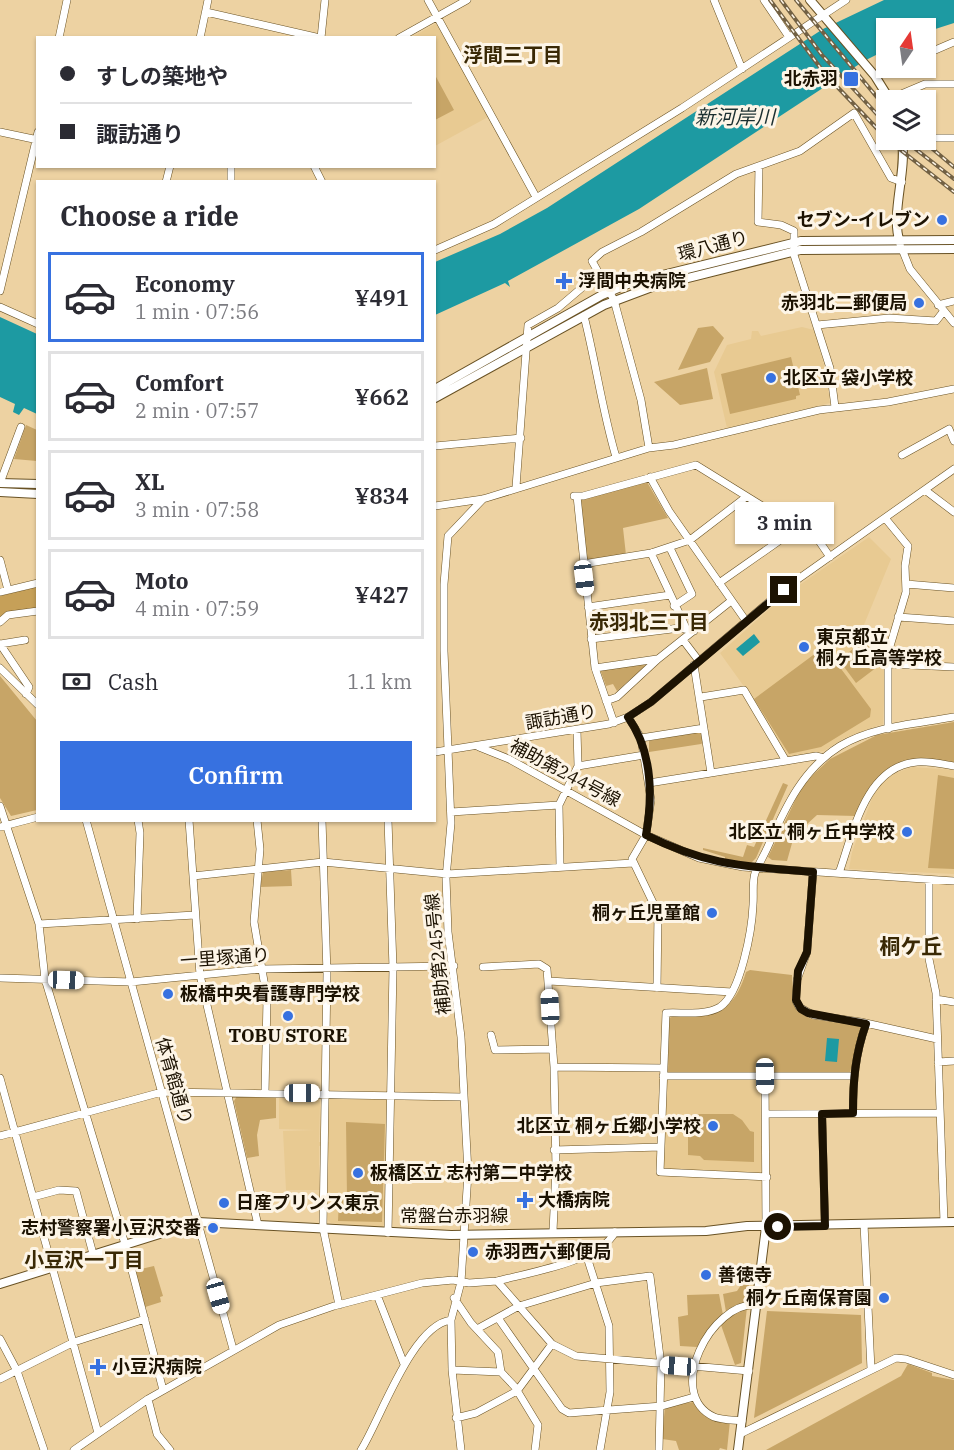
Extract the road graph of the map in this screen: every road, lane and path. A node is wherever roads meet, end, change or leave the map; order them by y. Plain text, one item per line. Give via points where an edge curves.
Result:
1 (67, 0) edge
2 (208, 0) edge
3 (325, 0) edge
4 (428, 0) edge
5 (467, 0) edge
6 (714, 0) edge
7 (764, 0) edge
8 (810, 0) edge
9 (846, 0) edge
10 (206, 12) junction
11 (438, 16) junction
12 (822, 16) junction
13 (59, 36) edge
14 (200, 36) edge
15 (311, 36) edge
16 (320, 36) edge
17 (403, 36) edge
18 (789, 37) junction
19 (954, 42) edge
20 (936, 50) edge
21 (742, 69) junction
22 (954, 84) edge
23 (884, 90) edge
24 (911, 90) edge
25 (0, 132) edge
26 (36, 137) edge
27 (936, 138) edge
28 (954, 138) edge
29 (36, 141) edge
30 (902, 150) edge
31 (759, 166) junction
32 (902, 182) junction
33 (536, 197) junction
34 (898, 240) junction
35 (954, 240) edge
36 (794, 247) junction
37 (902, 249) junction
38 (954, 249) edge
39 (436, 250) edge
40 (598, 274) junction
41 (0, 291) edge
42 (609, 292) junction
43 (614, 300) junction
44 (954, 301) edge
45 (938, 305) junction
46 (0, 307) edge
47 (943, 312) junction
48 (584, 316) junction
49 (36, 323) edge
50 (954, 323) edge
51 (817, 326) junction
52 (526, 337) junction
53 (525, 349) junction
54 (436, 388) edge
55 (954, 389) edge
56 (436, 397) edge
57 (835, 407) junction
58 (21, 427) dead end
59 (521, 438) junction
60 (954, 441) edge
61 (436, 446) edge
62 (649, 448) junction
63 (902, 455) dead end
64 (616, 457) junction
65 (954, 469) edge
66 (650, 477) junction
67 (0, 483) edge
68 (36, 484) edge
69 (517, 488) junction
70 (925, 490) junction
71 (0, 492) edge
72 (36, 494) edge
73 (746, 497) junction
74 (483, 499) junction
75 (436, 506) edge
76 (954, 512) edge
77 (885, 518) junction
78 (806, 522) junction
79 (690, 540) junction
80 (670, 548) junction
81 (651, 553) junction
82 (830, 557) junction
83 (0, 560) edge
84 (583, 564) junction
85 (719, 583) junction
86 (36, 584) edge
87 (906, 584) junction
88 (954, 588) edge
89 (4, 591) edge
90 (670, 595) junction
91 (731, 601) junction
92 (436, 604) edge
93 (444, 604) junction
94 (674, 606) junction
95 (588, 607) junction
96 (36, 610) edge
97 (898, 617) junction
98 (746, 621) junction
99 (954, 621) edge
100 (0, 622) edge
101 (690, 632) junction
102 (591, 639) junction
103 (25, 640) dead end
104 (682, 640) junction
105 (0, 644) edge
106 (436, 651) edge
107 (444, 651) junction
108 (658, 659) junction
109 (697, 663) junction
110 (888, 664) junction
111 (0, 668) edge
112 (595, 668) junction
113 (954, 668) edge
114 (26, 694) junction
115 (701, 697) junction
116 (606, 701) junction
117 (36, 703) edge
118 (628, 717) junction
119 (954, 717) edge
120 (614, 723) junction
121 (704, 728) junction
122 (577, 729) junction
123 (888, 729) junction
124 (641, 738) junction
125 (476, 746) junction
126 (448, 750) junction
127 (436, 752) edge
128 (644, 755) junction
129 (824, 758) junction
130 (786, 761) junction
131 (578, 766) junction
132 (954, 766) edge
133 (711, 773) junction
134 (649, 783) junction
135 (565, 790) junction
136 (0, 806) edge
137 (559, 806) junction
138 (451, 812) junction
139 (36, 818) edge
140 (87, 822) edge
141 (138, 822) edge
142 (189, 822) edge
143 (257, 822) edge
144 (322, 822) edge
145 (388, 822) edge
146 (3, 826) edge
147 (646, 835) junction
148 (323, 862) junction
149 (633, 863) junction
150 (560, 867) junction
151 (390, 868) junction
152 (759, 868) junction
153 (258, 869) junction
154 (813, 872) junction
155 (839, 873) junction
156 (447, 874) junction
157 (193, 876) junction
158 (929, 880) junction
159 (954, 881) edge
160 (195, 915) junction
161 (137, 919) junction
162 (114, 920) junction
163 (39, 924) junction
164 (453, 966) junction
165 (393, 968) junction
166 (483, 968) dead end
167 (262, 969) junction
168 (327, 969) junction
169 (200, 975) junction
170 (0, 978) edge
171 (45, 979) junction
172 (549, 981) junction
173 (131, 982) junction
174 (657, 988) junction
175 (732, 992) junction
176 (936, 999) junction
177 (954, 1002) edge
178 (866, 1024) junction
179 (491, 1035) dead end
180 (937, 1039) junction
181 (553, 1049) junction
182 (954, 1061) edge
183 (938, 1062) junction
184 (554, 1067) junction
185 (664, 1068) junction
186 (663, 1076) junction
187 (765, 1076) junction
188 (852, 1076) junction
189 (0, 1078) edge
190 (162, 1092) junction
191 (228, 1092) junction
192 (265, 1093) junction
193 (325, 1093) junction
194 (391, 1095) junction
195 (463, 1097) junction
196 (87, 1113) junction
197 (853, 1113) junction
198 (940, 1113) junction
199 (766, 1114) junction
200 (822, 1114) junction
201 (15, 1132) junction
202 (0, 1136) edge
203 (661, 1147) junction
204 (554, 1150) junction
205 (468, 1173) junction
206 (556, 1173) junction
207 (767, 1177) junction
208 (33, 1197) junction
209 (198, 1222) junction
210 (944, 1222) junction
211 (954, 1222) edge
212 (864, 1224) junction
213 (258, 1225) junction
214 (825, 1226) junction
215 (766, 1227) junction
216 (323, 1228) junction
217 (554, 1232) junction
218 (615, 1232) junction
219 (388, 1233) junction
220 (463, 1234) junction
221 (125, 1244) junction
222 (93, 1254) junction
223 (586, 1254) junction
224 (53, 1267) junction
225 (497, 1281) junction
226 (461, 1282) junction
227 (596, 1283) junction
228 (0, 1284) edge
229 (377, 1295) junction
230 (454, 1298) junction
231 (339, 1305) junction
232 (757, 1305) junction
233 (519, 1306) junction
234 (498, 1318) junction
235 (145, 1319) junction
236 (451, 1320) junction
237 (477, 1329) junction
238 (0, 1339) edge
239 (74, 1342) junction
240 (552, 1344) junction
241 (233, 1349) junction
242 (608, 1360) junction
243 (404, 1364) junction
244 (661, 1365) junction
245 (534, 1368) junction
246 (695, 1368) junction
247 (871, 1369) junction
248 (452, 1370) junction
249 (16, 1371) junction
250 (748, 1371) junction
251 (501, 1372) junction
252 (954, 1375) edge
253 (0, 1379) edge
254 (163, 1390) junction
255 (517, 1391) junction
256 (694, 1397) junction
257 (148, 1399) junction
258 (662, 1406) junction
259 (606, 1411) junction
260 (456, 1418) junction
261 (742, 1421) junction
262 (98, 1433) junction
263 (740, 1434) junction
264 (80, 1448) edge
265 (44, 1450) edge
266 (170, 1450) edge
267 (361, 1450) edge
268 (461, 1450) edge
269 (535, 1450) edge
270 (600, 1450) edge
271 (659, 1450) edge
272 (738, 1450) edge

1 - 13 street
2 - 10 street
3 - 16 street
4 - 11 street
5 - 11 street
6 - 21 street
7 - 18 street
8 - 12 main road
9 - 12 street
10 - 14 street
10 - 15 street
11 - 17 street
11 - 33 street
12 - 18 street
12 - 23 main road
18 - 21 street
19 - 20 street
21 - 33 street
22 - 24 street via 925,84
25 - 26 street
27 - 28 street
29 - 41 street
30 - 32 main road
31 - 32 street via 800,151 854,113 891,178
31 - 36 street via 758,222 792,228
31 - 40 street via 736,174 602,252 592,261
32 - 34 main road
33 - 39 street via 494,224
34 - 35 main road, 環八通り
34 - 36 main road, 環八通り
34 - 37 main road
36 - 37 main road, 環八通り
36 - 42 main road, 環八通り
36 - 43 main road, 環八通り
36 - 51 street
37 - 38 main road, 環八通り
37 - 45 street via 910,269
40 - 42 street
40 - 52 street via 558,308 529,324
42 - 43 street
42 - 52 main road, 環八通り
43 - 48 main road, 環八通り
43 - 62 street via 641,400
44 - 45 street
45 - 47 street
46 - 49 street
47 - 50 street
47 - 51 street via 936,321 889,318
48 - 53 main road, 環八通り
48 - 64 street
51 - 57 street via 830,368
52 - 53 street
52 - 54 main road, 環八通り
53 - 56 main road, 環八通り
53 - 59 street
55 - 57 street, 補助第245号線
57 - 62 street, 補助第245号線
58 - 67 street
59 - 61 street
59 - 69 street
60 - 63 street via 949,429
62 - 64 street, 補助第245号線
64 - 69 street, 補助第245号線
65 - 70 street, 諏訪通り
66 - 73 street via 696,465
66 - 79 street
66 - 84 street via 576,496
67 - 68 main road
69 - 74 street, 補助第245号線
70 - 76 street
70 - 77 street, 諏訪通り
71 - 72 main road
73 - 78 street
73 - 79 street
74 - 75 street
74 - 93 street, 補助第245号線 via 448,536
77 - 82 street, 諏訪通り
77 - 87 street via 908,546
78 - 82 street
78 - 85 street
79 - 80 street
79 - 85 street
80 - 81 street
80 - 94 street via 692,594
81 - 84 street
81 - 90 street
82 - 98 street, 諏訪通り
83 - 89 street
84 - 95 street
85 - 91 street
86 - 89 street
87 - 88 street
87 - 97 street
90 - 94 street
90 - 95 street
91 - 98 street
91 - 101 street
92 - 93 street
93 - 107 street, 補助第245号線
94 - 101 street
95 - 102 street
96 - 100 street via 8,615
97 - 99 street
97 - 110 street
98 - 109 street, 諏訪通り
101 - 102 street
101 - 104 street
102 - 112 street
103 - 105 street
104 - 108 street
104 - 109 street
105 - 114 street via 29,687
106 - 107 street
107 - 126 street, 補助第245号線
108 - 112 street
108 - 116 street via 617,696
109 - 115 street
109 - 118 street, 諏訪通り
110 - 113 street
110 - 123 street
111 - 114 street
112 - 116 street
114 - 117 street
115 - 121 street
115 - 130 street via 744,690
116 - 120 street
118 - 120 street, 諏訪通り
118 - 124 street
119 - 123 street
120 - 122 street, 諏訪通り
121 - 124 street
121 - 133 street
122 - 125 street, 諏訪通り
122 - 131 street
123 - 129 street via 856,738
124 - 128 street
125 - 126 street, 諏訪通り
125 - 135 street, 補助第244号線
126 - 127 street, 諏訪通り
126 - 138 street, 補助第245号線
128 - 131 street
128 - 134 street
129 - 130 street
129 - 152 street via 789,799
130 - 133 street
131 - 135 street
132 - 155 street via 916,762 898,766 876,784 866,800
133 - 134 street
134 - 147 street
135 - 137 street
135 - 147 street, 補助第244号線
136 - 146 street
137 - 138 street
137 - 150 street
138 - 156 street, 補助第245号線
139 - 146 street
140 - 162 street, 体育館通り
141 - 161 street
142 - 157 street
143 - 153 street
144 - 148 street
145 - 151 street
146 - 163 street
147 - 149 street
147 - 152 street, 補助第244号線 via 699,858
148 - 151 street
148 - 153 street
148 - 168 street
149 - 150 street
149 - 174 street via 658,913
150 - 156 street
151 - 156 street
151 - 165 street
152 - 154 street, 補助第244号線
152 - 175 street via 741,969
153 - 157 street
153 - 167 street via 254,922
154 - 155 street, 補助第244号線
154 - 178 street via 807,952 798,971 796,1000 808,1013
155 - 158 street, 補助第244号線
156 - 164 street, 補助第245号線 via 447,932
157 - 160 street
158 - 159 street, 補助第244号線
158 - 176 street via 929,960
160 - 161 street
160 - 169 street
161 - 162 street
162 - 163 street
162 - 173 street, 体育館通り
163 - 171 street
164 - 165 street, 一里塚通り
164 - 195 street, 補助第245号線 via 464,1069
165 - 168 street, 一里塚通り
165 - 194 street
166 - 172 street via 539,964 547,969
167 - 168 street, 一里塚通り
167 - 169 street, 一里塚通り
167 - 192 street via 267,999
168 - 193 street
169 - 173 street, 一里塚通り
169 - 191 street
170 - 171 street, 一里塚通り
171 - 173 street, 一里塚通り
171 - 196 street
172 - 174 street
172 - 181 street
173 - 190 street, 体育館通り
174 - 175 street
175 - 185 street via 713,1010 666,1013
176 - 177 street
176 - 180 street
178 - 180 street
178 - 188 street
179 - 181 street via 495,1050
180 - 183 street
181 - 184 street
182 - 183 street
183 - 198 street
184 - 185 street
184 - 204 street
185 - 186 street
186 - 187 street
186 - 203 street
187 - 188 street
187 - 199 street
188 - 197 street
189 - 201 street
190 - 191 street
190 - 196 street
190 - 209 street, 体育館通り
191 - 192 street
191 - 213 street
192 - 193 street
193 - 194 street
193 - 216 street
194 - 195 street
194 - 219 street
195 - 205 street, 補助第245号線
196 - 201 street
196 - 221 street
197 - 198 street
197 - 200 street
198 - 210 street
199 - 200 street
199 - 207 street
200 - 214 street
201 - 202 street
201 - 208 street
203 - 204 street
203 - 207 street via 660,1172
204 - 206 street
205 - 206 street
205 - 220 street, 補助第245号線
206 - 217 street
207 - 215 street
208 - 222 street via 59,1190 76,1191
208 - 224 street
209 - 213 main road, 常盤台赤羽線
209 - 221 main road, 常盤台赤羽線
209 - 241 street, 体育館通り
210 - 211 main road, 常盤台赤羽線
210 - 212 main road, 常盤台赤羽線
212 - 214 main road, 常盤台赤羽線
212 - 247 street
213 - 216 main road, 常盤台赤羽線
214 - 215 main road, 常盤台赤羽線
215 - 218 main road, 常盤台赤羽線
215 - 232 main road
216 - 219 main road, 常盤台赤羽線
216 - 231 street
217 - 218 main road, 常盤台赤羽線
217 - 220 main road, 常盤台赤羽線
218 - 223 street via 607,1245
219 - 220 main road, 常盤台赤羽線
220 - 226 street, 補助第245号線
221 - 222 main road, 常盤台赤羽線
221 - 235 street
222 - 224 main road, 常盤台赤羽線
223 - 225 street
223 - 227 street
224 - 228 main road, 常盤台赤羽線
224 - 239 street
225 - 226 street
225 - 233 street
226 - 229 street via 422,1283
226 - 230 street
227 - 233 street
227 - 242 street via 609,1326
227 - 244 street via 650,1276
229 - 231 street
229 - 243 street
230 - 236 street
230 - 237 street
231 - 241 street via 279,1325
232 - 246 street via 748,1304 727,1313 699,1348
232 - 250 main road
233 - 234 street
233 - 240 street
234 - 237 street
234 - 245 street
235 - 239 street
235 - 254 street
236 - 243 street via 436,1325
236 - 248 street
237 - 251 street via 498,1352
238 - 249 street
239 - 249 street
239 - 262 street
240 - 242 street via 576,1356
240 - 245 street
241 - 254 street
242 - 244 street
242 - 259 street via 610,1392
243 - 267 street
244 - 246 street
244 - 258 street
245 - 255 street
245 - 259 street via 562,1409 569,1413
246 - 250 street
246 - 256 street
247 - 252 street via 896,1358
247 - 263 street
248 - 251 street
248 - 260 street
249 - 253 street
249 - 265 street
250 - 261 main road
251 - 255 street
254 - 257 street
255 - 260 street via 476,1413
255 - 269 street via 538,1425
256 - 258 street
256 - 261 street via 716,1418
257 - 262 street
257 - 266 street via 157,1434
258 - 259 street
258 - 271 street
259 - 270 street
260 - 268 street
261 - 263 main road
262 - 264 street
263 - 272 main road

